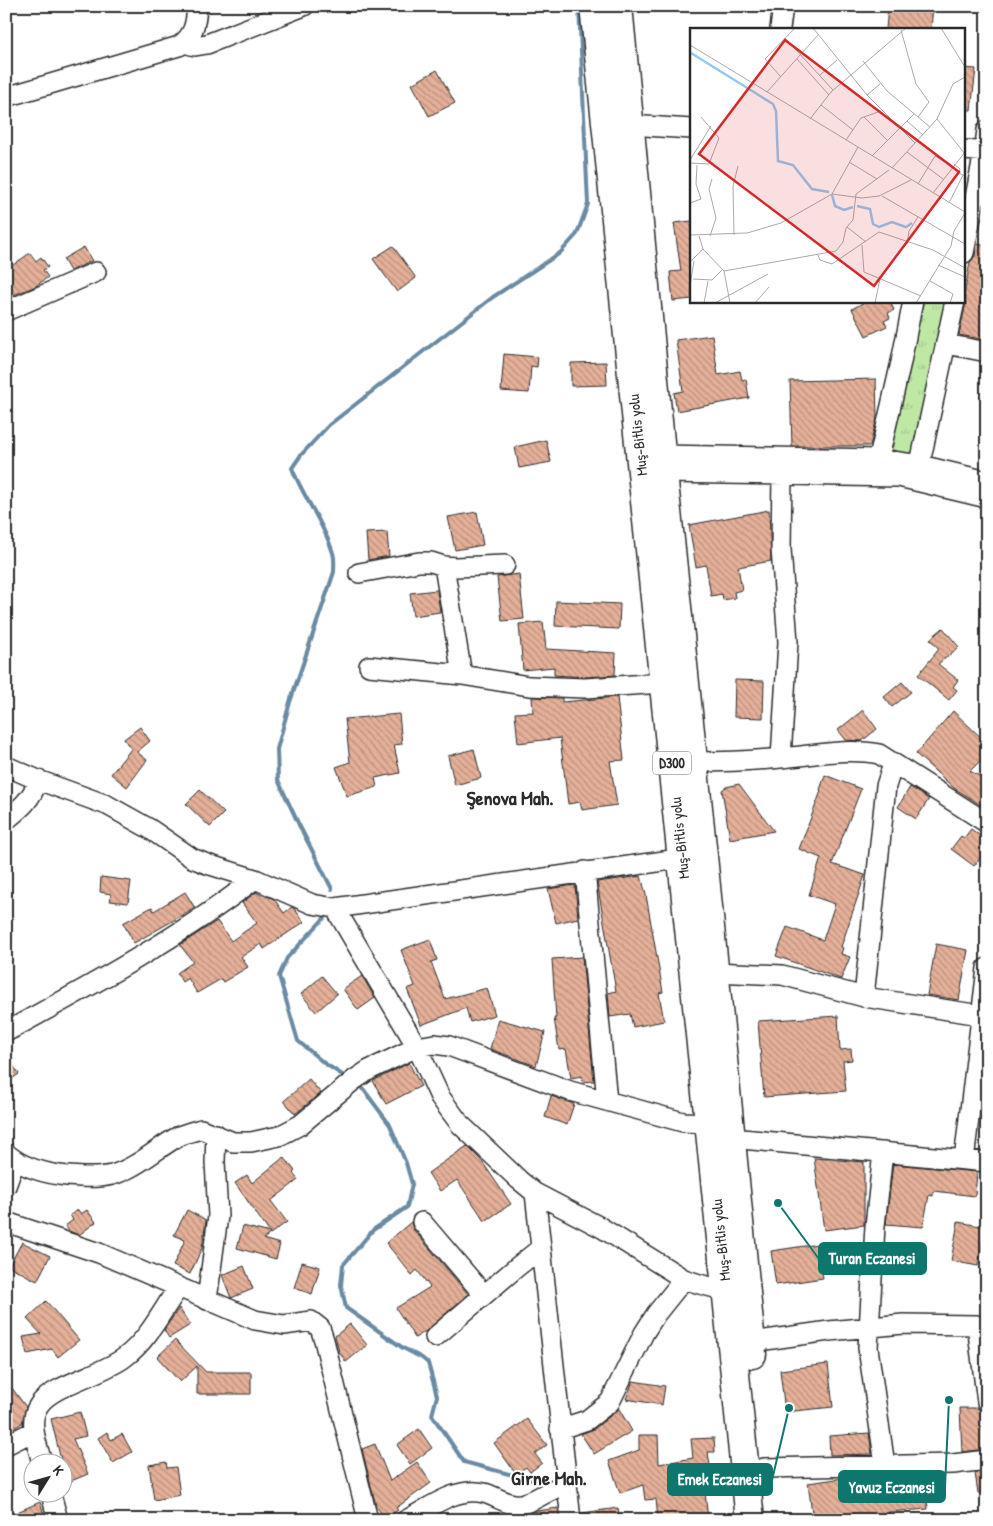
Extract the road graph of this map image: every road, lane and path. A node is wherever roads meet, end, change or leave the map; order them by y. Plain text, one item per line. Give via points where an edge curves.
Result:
1 (197, 6) edge
2 (304, 6) edge
3 (594, 6) edge
4 (618, 6) edge
5 (783, 6) edge
6 (780, 28) edge
7 (184, 43) junction
8 (6, 98) edge
9 (630, 125) junction
10 (690, 129) edge
11 (987, 130) edge
12 (966, 150) edge
13 (986, 152) edge
14 (966, 244) edge
15 (96, 272) dead end
16 (913, 302) edge
17 (955, 302) edge
18 (6, 311) edge
19 (946, 344) junction
20 (987, 352) edge
21 (662, 464) junction
22 (876, 467) junction
23 (918, 473) junction
24 (782, 474) junction
25 (987, 481) edge
26 (987, 498) edge
27 (506, 565) dead end
28 (444, 566) junction
29 (359, 573) dead end
30 (369, 666) dead end
31 (462, 675) junction
32 (674, 681) junction
33 (680, 733) junction
34 (781, 758) junction
35 (693, 762) junction
36 (893, 764) junction
37 (6, 766) edge
38 (38, 780) junction
39 (6, 820) edge
40 (987, 823) edge
41 (693, 857) junction
42 (585, 871) junction
43 (255, 879) junction
44 (335, 908) junction
45 (987, 968) edge
46 (714, 972) junction
47 (864, 997) junction
48 (984, 1016) edge
49 (6, 1032) edge
50 (417, 1047) junction
51 (607, 1101) junction
52 (720, 1131) junction
53 (216, 1134) junction
54 (882, 1152) junction
55 (11, 1157) edge
56 (964, 1160) junction
57 (987, 1162) edge
58 (6, 1186) edge
59 (535, 1194) junction
60 (6, 1222) edge
61 (422, 1222) dead end
62 (540, 1248) junction
63 (684, 1279) junction
64 (178, 1288) junction
65 (736, 1291) junction
66 (484, 1295) junction
67 (207, 1300) junction
68 (870, 1327) junction
69 (982, 1327) edge
70 (434, 1337) dead end
71 (751, 1342) junction
72 (987, 1402) edge
73 (560, 1429) junction
74 (34, 1430) junction
75 (6, 1445) edge
76 (40, 1454) edge
77 (987, 1460) edge
78 (885, 1465) junction
79 (764, 1468) junction
80 (567, 1485) junction
81 (53, 1504) edge
82 (58, 1520) edge
83 (368, 1520) edge
84 (406, 1520) edge
85 (570, 1520) edge
86 (750, 1520) edge
87 (769, 1520) edge

1 - 7 street via 194,30
2 - 7 street via 207,44 195,46
3 - 32 highway, Muş-Bitlis yolu / D300
4 - 9 highway, Muş-Bitlis yolu / D300
5 - 6 street
7 - 8 street via 174,49
9 - 10 street
9 - 21 highway, Muş-Bitlis yolu / D300
11 - 13 street
12 - 13 street
13 - 14 street
15 - 18 street
16 - 22 street
17 - 19 street
19 - 20 street
19 - 23 street
21 - 22 street
21 - 24 street
21 - 32 highway, Muş-Bitlis yolu / D300
22 - 23 street via 899,477
22 - 24 street
23 - 25 street
23 - 26 street
24 - 34 street via 781,549 788,642
27 - 28 street
28 - 29 street via 418,562
28 - 31 street
30 - 31 street
31 - 32 street via 557,688 613,688
32 - 33 highway, Muş-Bitlis yolu / D300
33 - 35 highway, Muş-Bitlis yolu / D300
33 - 41 highway, Muş-Bitlis yolu / D300
34 - 35 street
34 - 36 street via 866,752 878,754
35 - 41 highway, Muş-Bitlis yolu / D300
36 - 40 street
36 - 47 street via 886,786
37 - 38 street
38 - 39 street via 28,802
38 - 43 street via 122,812 192,858
41 - 42 street
41 - 46 highway, Muş-Bitlis yolu / D300
41 - 52 highway, Muş-Bitlis yolu / D300
42 - 44 street
42 - 51 street
43 - 44 street via 312,904
43 - 49 street via 158,946
44 - 50 street
45 - 48 street
46 - 47 street via 782,975
46 - 52 highway, Muş-Bitlis yolu / D300
47 - 48 street
48 - 56 street
50 - 51 street via 449,1046 570,1091
50 - 53 street via 354,1080 300,1125 279,1136 233,1142
50 - 59 street via 440,1097 454,1117
51 - 52 street
52 - 54 street
52 - 65 highway, Muş-Bitlis yolu / D300
53 - 55 street via 201,1129 180,1136 129,1168 97,1177 52,1174 33,1169
53 - 67 street via 218,1216
54 - 56 street
54 - 68 street
55 - 58 street
56 - 57 street
59 - 62 street
59 - 63 street via 602,1228
60 - 64 street via 99,1253
61 - 66 street
62 - 66 street
62 - 73 street
63 - 65 street
63 - 73 street via 644,1333 610,1402 587,1420
64 - 67 street
64 - 74 street via 147,1335 130,1353 114,1365 44,1399 36,1410
65 - 71 highway, Muş-Bitlis yolu / D300
65 - 86 highway, Muş-Bitlis yolu / D300
66 - 70 street
67 - 83 street via 255,1320 284,1325 311,1322 320,1328
68 - 69 street via 902,1324
68 - 71 street
68 - 78 street via 868,1348
69 - 72 street
71 - 79 highway, Muş-Bitlis yolu / D300
73 - 80 street
74 - 75 street
74 - 76 street
77 - 78 street
78 - 79 street
79 - 87 highway, Muş-Bitlis yolu / D300
80 - 84 street via 553,1488 527,1502 514,1504 484,1493 464,1493 447,1498
80 - 85 street
81 - 82 street

